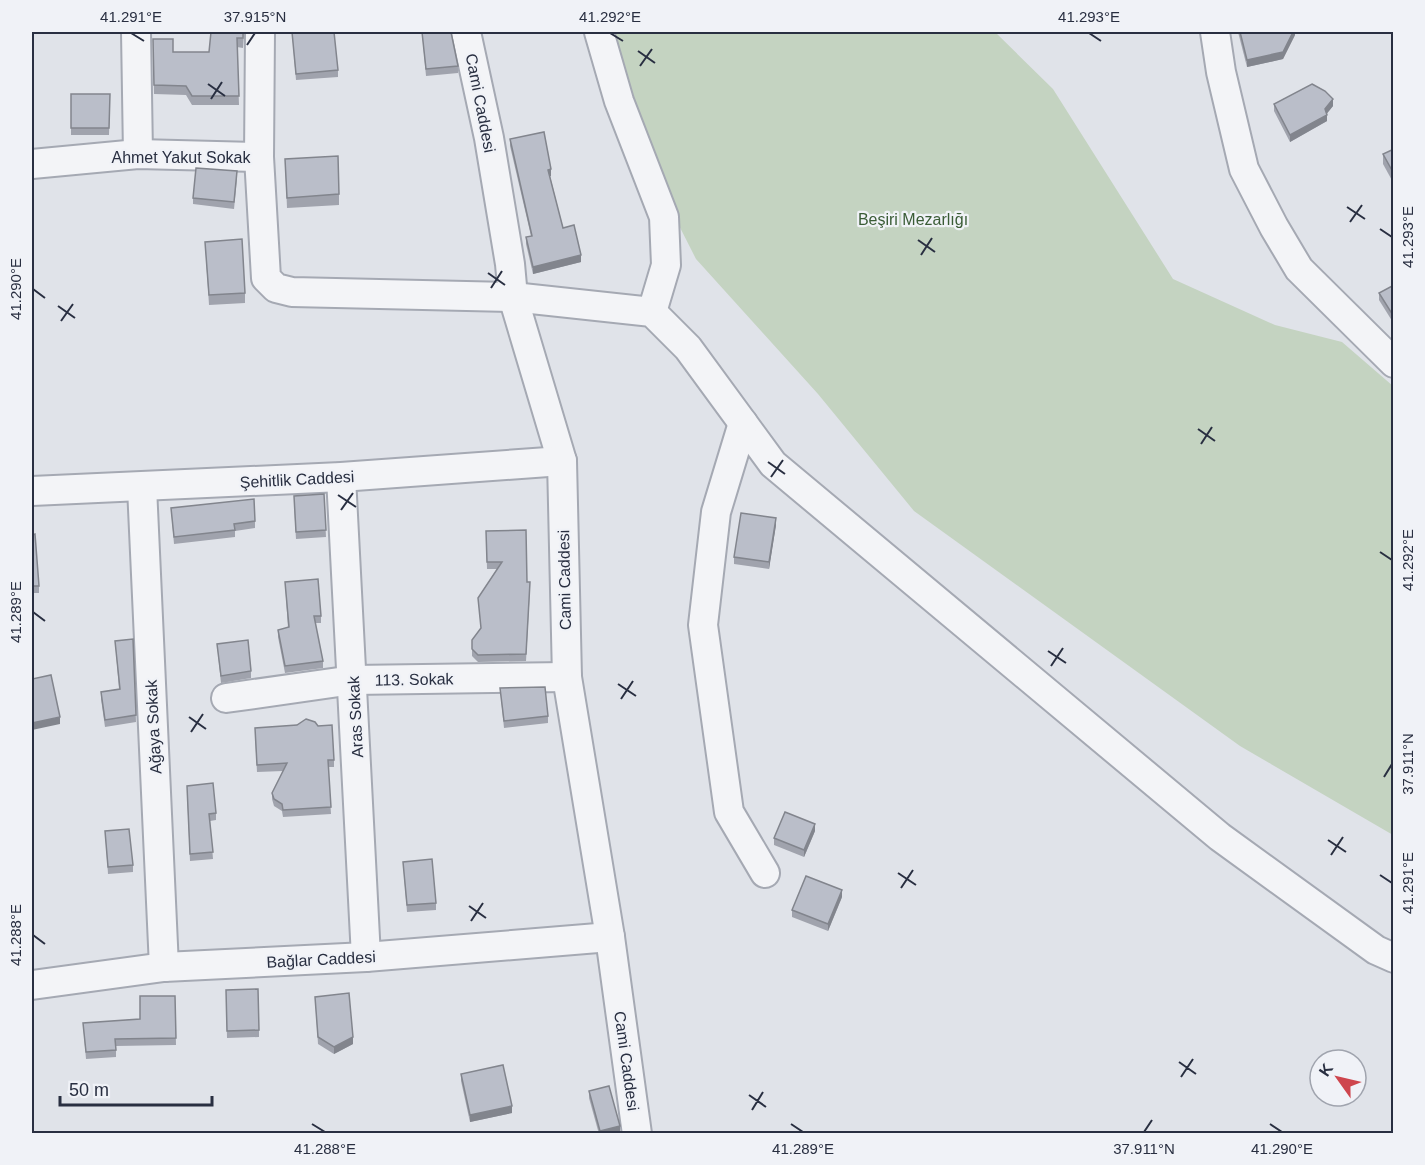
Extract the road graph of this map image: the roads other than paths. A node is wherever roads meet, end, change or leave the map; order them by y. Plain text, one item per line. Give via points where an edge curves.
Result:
1 (136, 32) edge
2 (260, 32) edge
3 (466, 32) edge
4 (599, 32) edge
5 (1215, 32) edge
6 (138, 154) junction
7 (259, 157) junction
8 (32, 164) edge
9 (513, 297) junction
10 (652, 312) junction
11 (1394, 363) edge
12 (743, 423) junction
13 (562, 461) junction
14 (341, 477) junction
15 (142, 487) junction
16 (32, 490) edge
17 (567, 677) junction
18 (353, 680) junction
19 (226, 698) dead end
20 (765, 873) dead end
21 (610, 937) junction
22 (366, 957) junction
23 (1394, 958) edge
24 (164, 967) junction
25 (32, 985) edge
26 (637, 1134) edge

1 - 6 street
2 - 7 street
3 - 9 street, Cami Caddesi via 489,138
4 - 10 street via 619,101 664,217 666,265
5 - 11 street via 1244,169 1274,227 1299,269
6 - 7 street, Ahmet Yakut Sokak
6 - 8 street, Ahmet Yakut Sokak
7 - 9 street via 266,278 276,288 292,292
9 - 10 street
9 - 13 street, Cami Caddesi
10 - 12 street via 688,348
12 - 20 street via 716,512 703,625 729,812
12 - 23 street via 773,464 1220,837 1376,950
13 - 14 street, Şehitlik Caddesi
13 - 17 street, Cami Caddesi
14 - 15 street, Şehitlik Caddesi
14 - 18 street, Aras Sokak
15 - 16 street, Şehitlik Caddesi
15 - 24 street, Ağaya Sokak
17 - 18 street, 113. Sokak
17 - 21 street, Cami Caddesi
18 - 19 street, 113. Sokak
18 - 22 street, Aras Sokak
21 - 22 street, Bağlar Caddesi
21 - 26 street, Cami Caddesi
22 - 24 street, Bağlar Caddesi
24 - 25 street, Bağlar Caddesi

